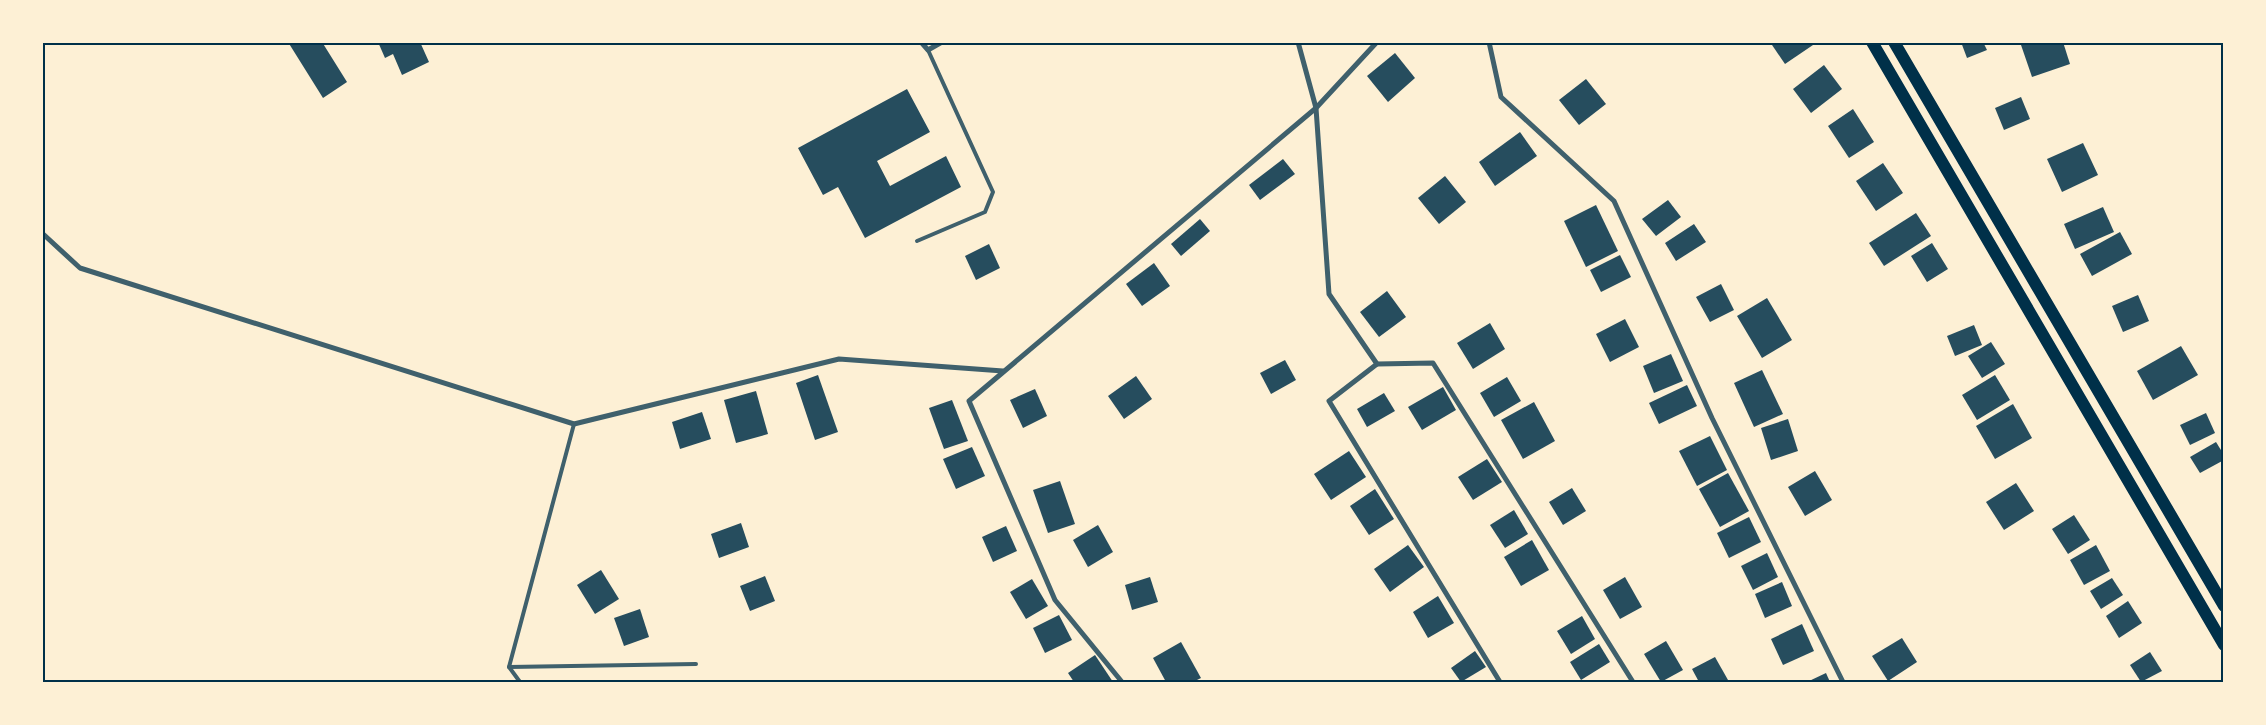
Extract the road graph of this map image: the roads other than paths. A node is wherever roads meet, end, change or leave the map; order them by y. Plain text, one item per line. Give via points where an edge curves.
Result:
1 (921, 42) edge
2 (942, 42) edge
3 (1298, 42) edge
4 (1378, 42) edge
5 (1489, 42) edge
6 (1872, 42) edge
7 (1894, 42) edge
8 (928, 50) junction
9 (1316, 108) junction
10 (42, 233) edge
11 (917, 241) dead end
12 (1376, 364) junction
13 (1003, 371) junction
14 (574, 424) junction
15 (2224, 606) edge
16 (2224, 645) edge
17 (696, 664) dead end
18 (509, 667) junction
19 (520, 682) edge
20 (1122, 682) edge
21 (1500, 682) edge
22 (1633, 682) edge
23 (1843, 682) edge

1 - 8 street
2 - 8 street
3 - 9 street
4 - 9 street
5 - 23 street via 1501,97 1614,201 1712,418
6 - 16 main road
7 - 15 main road
8 - 11 lane via 994,192 985,212
9 - 12 street via 1329,294
9 - 13 street
10 - 14 street via 80,268
12 - 21 street via 1329,401
12 - 22 street via 1433,363
13 - 14 street via 839,359
13 - 20 street via 969,401 1055,600
14 - 18 lane
17 - 18 lane
18 - 19 lane

